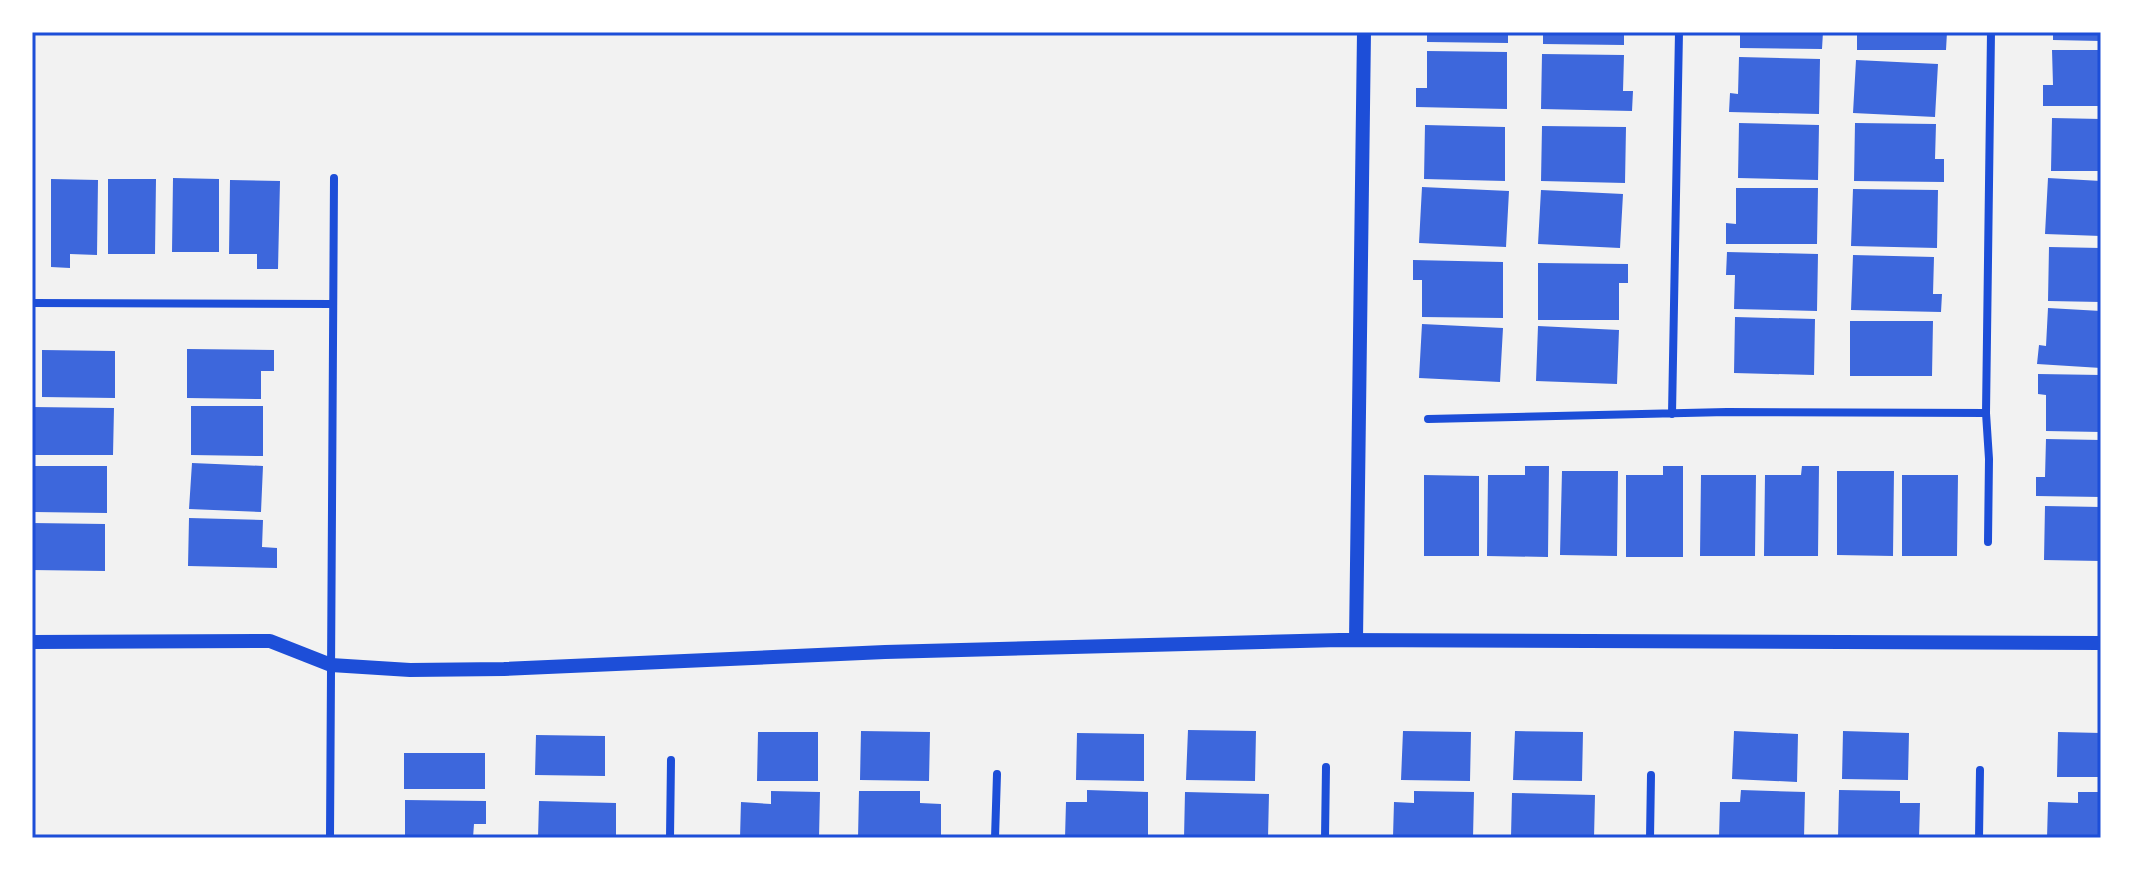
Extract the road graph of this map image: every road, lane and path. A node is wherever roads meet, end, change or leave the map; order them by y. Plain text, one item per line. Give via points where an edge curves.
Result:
1 (1364, 32) edge
2 (1679, 32) edge
3 (1991, 32) edge
4 (334, 178) dead end
5 (32, 303) edge
6 (333, 304) junction
7 (1986, 413) junction
8 (1672, 414) junction
9 (1428, 419) dead end
10 (1988, 542) dead end
11 (1356, 640) junction
12 (32, 642) edge
13 (2101, 643) edge
14 (331, 665) junction
15 (671, 760) dead end
16 (1326, 767) dead end
17 (1980, 770) dead end
18 (997, 774) dead end
19 (1651, 775) dead end
20 (330, 838) edge
21 (670, 838) edge
22 (995, 838) edge
23 (1325, 838) edge
24 (1650, 838) edge
25 (1979, 838) edge

1 - 11 street
2 - 8 street
3 - 7 street
4 - 6 street
5 - 6 street
6 - 14 street
7 - 8 street
7 - 10 street
8 - 9 street
11 - 13 street
11 - 14 street via 885,652 504,669
12 - 14 street via 270,641
14 - 20 street
15 - 21 street
16 - 23 street
17 - 25 street
18 - 22 street
19 - 24 street

